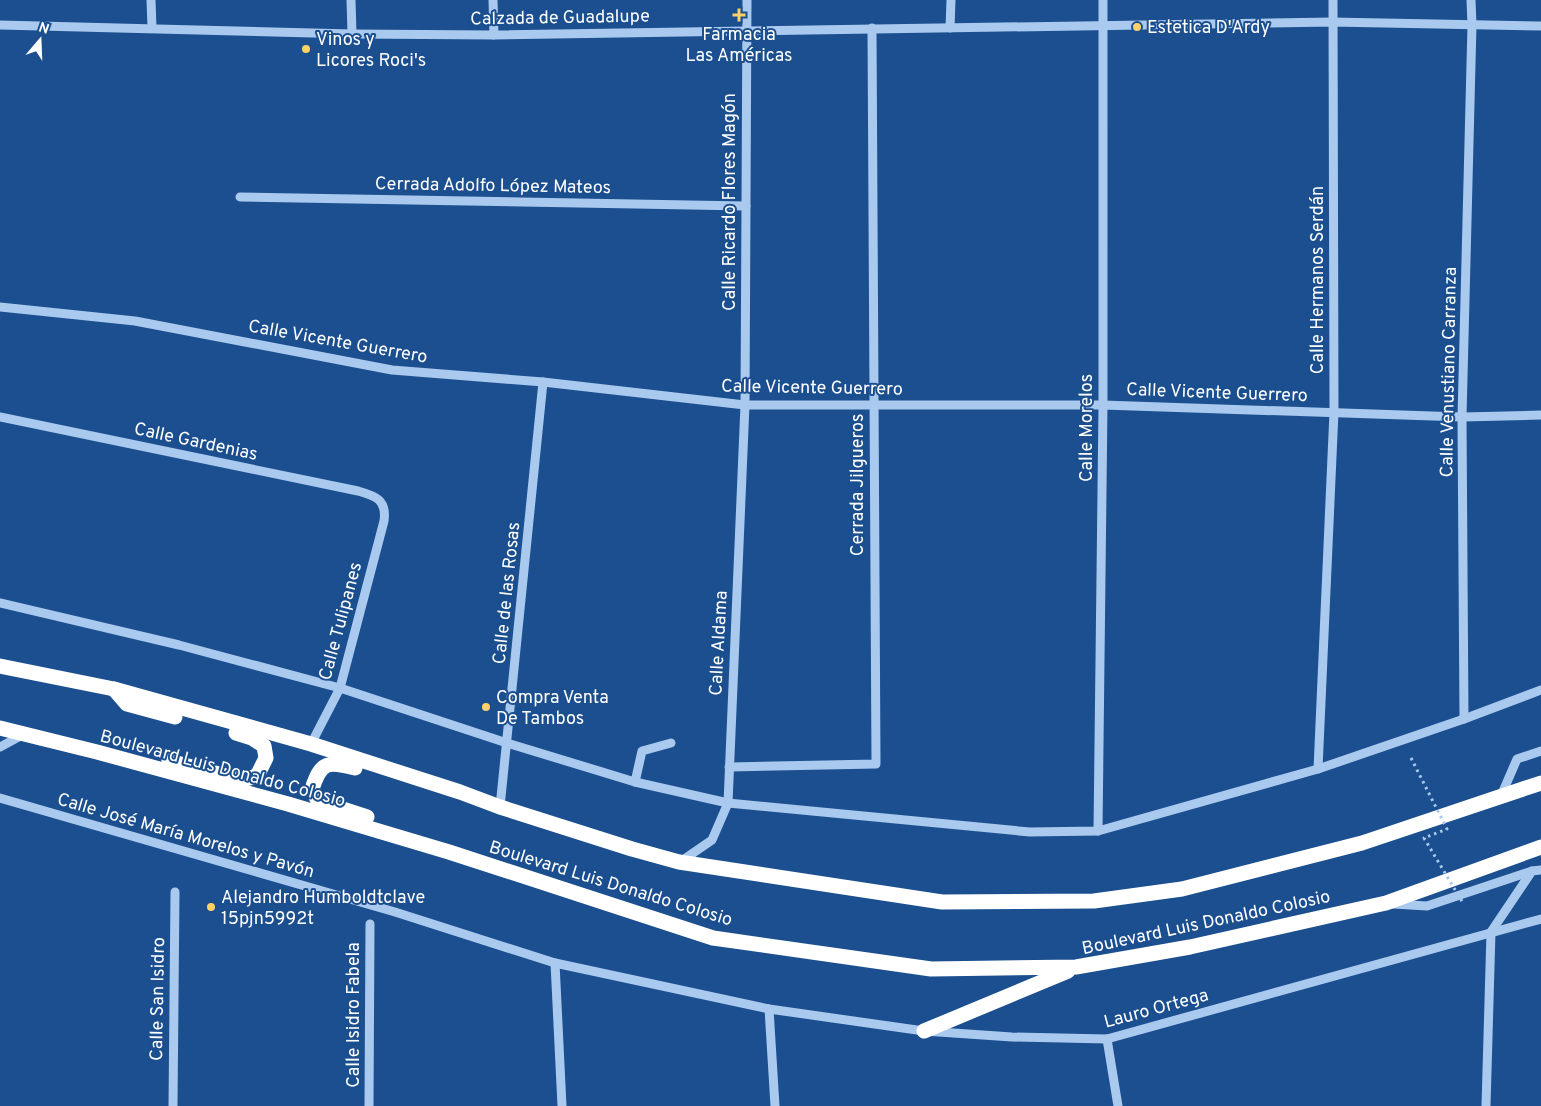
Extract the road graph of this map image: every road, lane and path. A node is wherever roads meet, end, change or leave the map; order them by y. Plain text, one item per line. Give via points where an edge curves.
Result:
1 (151, 0) edge
2 (351, 0) edge
3 (493, 0) edge
4 (747, 0) edge
5 (950, 0) edge
6 (1103, 0) edge
7 (1333, 0) edge
8 (1471, 0) edge
9 (1332, 22) junction
10 (0, 25) edge
11 (1472, 25) junction
12 (1102, 26) junction
13 (1541, 26) edge
14 (152, 28) junction
15 (872, 28) junction
16 (950, 28) junction
17 (746, 30) junction
18 (352, 34) junction
19 (494, 34) junction
20 (240, 196) dead end
21 (746, 206) junction
22 (0, 307) edge
23 (543, 382) junction
24 (745, 405) junction
25 (873, 405) junction
26 (1103, 405) junction
27 (1334, 412) junction
28 (1541, 415) edge
29 (0, 417) edge
30 (1462, 417) junction
31 (382, 502) joint
32 (0, 603) edge
33 (0, 666) edge
34 (340, 688) junction
35 (114, 689) junction
36 (1541, 690) edge
37 (1464, 719) junction
38 (0, 728) edge
39 (25, 733) junction
40 (507, 742) junction
41 (671, 743) dead end
42 (311, 744) junction
43 (0, 747) edge
44 (1541, 751) edge
45 (97, 752) junction
46 (1411, 758) dead end
47 (729, 767) junction
48 (1318, 769) junction
49 (635, 782) junction
50 (1541, 783) edge
51 (460, 792) junction
52 (1501, 796) junction
53 (0, 798) edge
54 (728, 803) junction
55 (500, 808) junction
56 (1098, 830) junction
57 (1541, 847) edge
58 (449, 852) junction
59 (679, 862) junction
60 (1538, 870) edge
61 (175, 892) dead end
62 (1386, 903) junction
63 (1463, 903) dead end
64 (1541, 919) edge
65 (370, 924) dead end
66 (1491, 932) junction
67 (554, 963) junction
68 (1076, 967) junction
69 (769, 1009) junction
70 (924, 1031) junction
71 (1107, 1039) junction
72 (173, 1106) edge
73 (369, 1106) edge
74 (562, 1106) edge
75 (775, 1106) edge
76 (1118, 1106) edge
77 (1486, 1106) edge

1 - 14 street
2 - 18 street
3 - 19 street
4 - 17 street, Calle Ricardo Flores Magón
5 - 16 street
6 - 12 street, Calle Morelos
7 - 9 street, Calle Hermanos Serdán
8 - 11 street, Calle Venustiano Carranza
9 - 11 street, Calzada de Guadalupe
9 - 12 street, Calzada de Guadalupe
9 - 27 street, Calle Hermanos Serdán
10 - 14 street, Calzada de Guadalupe
11 - 13 street, Calzada de Guadalupe
11 - 30 street, Calle Venustiano Carranza
12 - 16 street, Calzada de Guadalupe
12 - 26 street, Calle Morelos
14 - 18 street, Calzada de Guadalupe
15 - 16 street, Calzada de Guadalupe
15 - 17 street, Calzada de Guadalupe
15 - 25 street, Cerrada Jilgueros
17 - 19 street, Calzada de Guadalupe
17 - 21 street, Calle Ricardo Flores Magón
18 - 19 street, Calzada de Guadalupe
20 - 21 street, Cerrada Adolfo López Mateos
21 - 24 street, Calle Ricardo Flores Magón
22 - 23 street, Calle Vicente Guerrero via 135,321 392,370
23 - 24 street, Calle Vicente Guerrero
23 - 40 street, Calle de las Rosas
24 - 25 street, Calle Vicente Guerrero
24 - 47 street, Calle Aldama
25 - 26 street, Calle Vicente Guerrero
25 - 47 street, Cerrada Jilgueros via 876,764
26 - 27 street, Calle Vicente Guerrero
26 - 56 street, Calle Morelos
27 - 30 street, Calle Vicente Guerrero
27 - 48 street, Calle Hermanos Serdán
28 - 30 street, Calle Vicente Guerrero
29 - 31 street, Calle Gardenias via 358,491
30 - 37 street, Calle Venustiano Carranza
31 - 34 street, Calle Tulipanes via 384,521
32 - 34 street via 179,645
33 - 35 highway
34 - 40 street
34 - 42 street, Calle Tulipanes
35 - 42 highway
35 - 45 highway via 127,704 252,738 264,746 266,758 257,776 242,780 117,748
36 - 37 street
37 - 48 street
38 - 39 highway, Boulevard Luis Donaldo Colosio
39 - 43 street
39 - 45 highway, Boulevard Luis Donaldo Colosio
40 - 49 street
40 - 55 street, Calle de las Rosas
41 - 49 street via 642,751
42 - 51 highway
44 - 52 street via 1517,759
45 - 58 highway, Boulevard Luis Donaldo Colosio
46 - 63 path, bridge via 1447,829 1424,838
47 - 54 street, Calle Aldama
48 - 56 street
49 - 54 street
50 - 52 highway
51 - 55 highway
51 - 58 highway via 448,794 335,763 324,766 316,776 312,790 318,801 437,841
52 - 59 highway via 1362,843 1182,889 1094,900 942,902
53 - 67 street, Calle José María Morelos y Pavón via 395,912
54 - 56 street via 1030,832
54 - 59 street, Calle Aldama via 712,840
55 - 59 highway
57 - 62 highway, Boulevard Luis Donaldo Colosio
58 - 68 highway, Boulevard Luis Donaldo Colosio via 713,938 931,969
60 - 62 street via 1427,906
60 - 66 street
61 - 72 street, Calle San Isidro
62 - 68 highway, Boulevard Luis Donaldo Colosio via 1190,947
64 - 66 street, Lauro Ortega
65 - 73 street, Calle Isidro Fabela
66 - 71 street, Lauro Ortega
66 - 77 street
67 - 69 street, Calle José María Morelos y Pavón
67 - 74 street
68 - 70 highway
69 - 70 street, Lauro Ortega
69 - 75 street
70 - 71 street, Lauro Ortega
71 - 76 street

